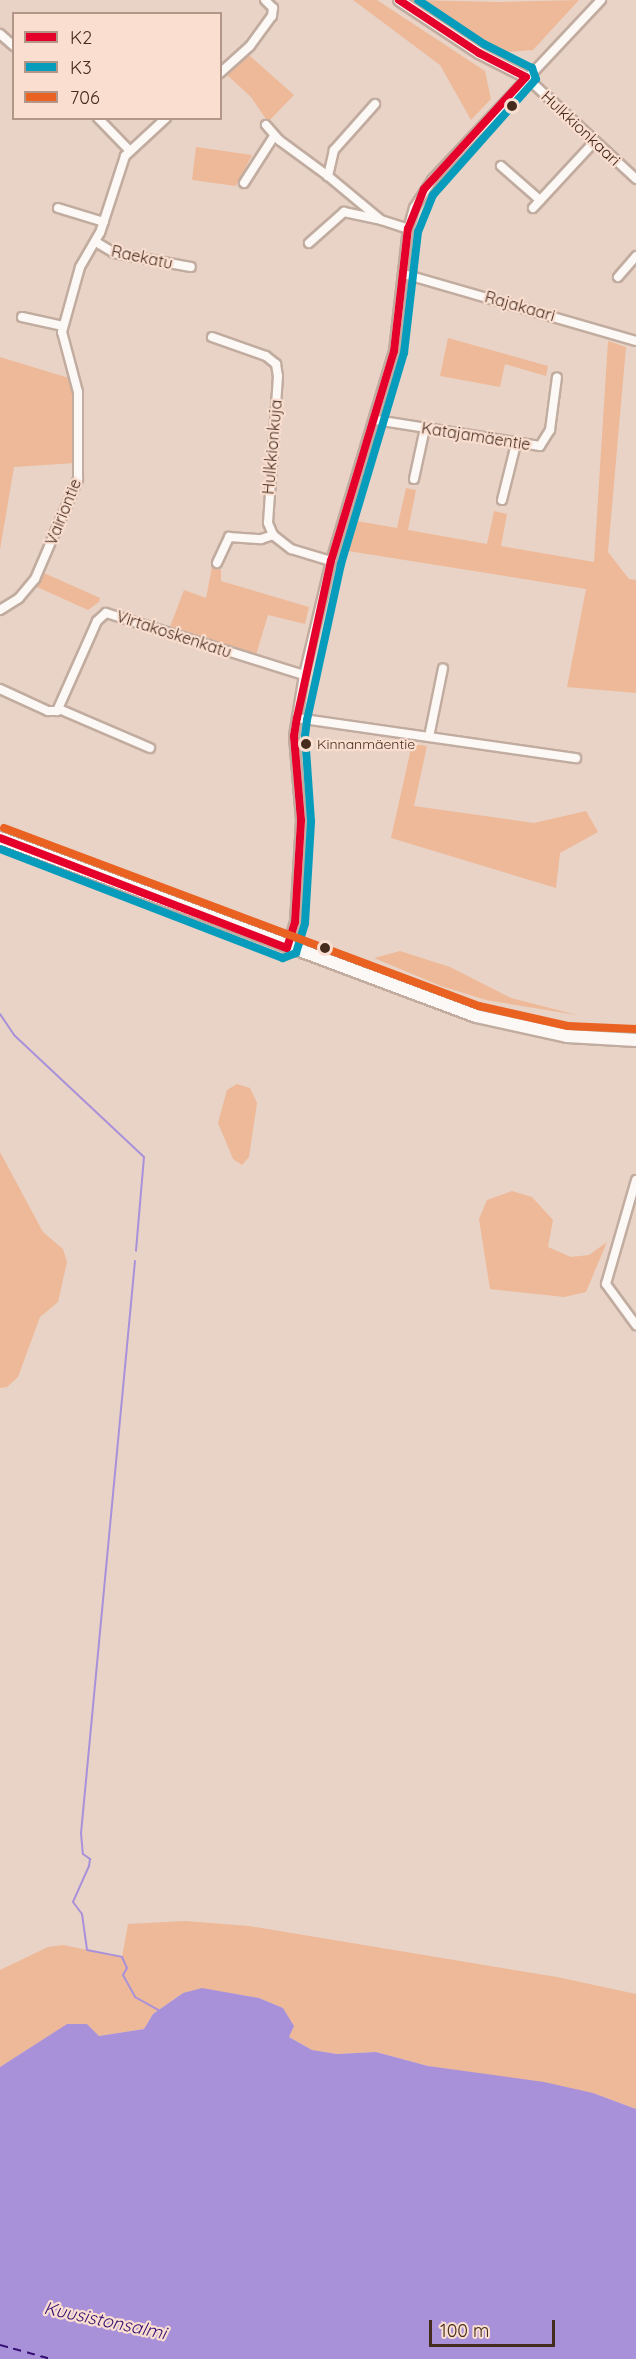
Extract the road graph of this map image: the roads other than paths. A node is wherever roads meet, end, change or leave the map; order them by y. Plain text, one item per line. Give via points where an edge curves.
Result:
1 (265, 0) edge
2 (399, 0) edge
3 (598, 1) edge
4 (0, 34) edge
5 (12, 44) edge
6 (222, 71) edge
7 (526, 77) junction
8 (375, 104) dead end
9 (100, 120) edge
10 (164, 120) edge
11 (266, 125) dead end
12 (274, 136) junction
13 (595, 141) junction
14 (129, 150) junction
15 (501, 166) dead end
16 (328, 176) junction
17 (636, 179) edge
18 (244, 183) dead end
19 (540, 200) junction
20 (58, 208) dead end
21 (533, 208) dead end
22 (381, 220) junction
23 (104, 222) junction
24 (408, 229) junction
25 (96, 242) junction
26 (309, 243) dead end
27 (636, 256) edge
28 (190, 267) dead end
29 (404, 273) junction
30 (618, 277) dead end
31 (22, 317) dead end
32 (63, 326) junction
33 (212, 337) dead end
34 (636, 341) edge
35 (557, 377) dead end
36 (376, 420) junction
37 (425, 428) junction
38 (516, 444) junction
39 (414, 479) dead end
40 (502, 500) dead end
41 (273, 535) junction
42 (331, 561) junction
43 (217, 563) dead end
44 (0, 610) edge
45 (443, 668) dead end
46 (304, 675) junction
47 (0, 689) edge
48 (59, 709) junction
49 (297, 718) junction
50 (429, 737) junction
51 (150, 748) dead end
52 (576, 758) dead end
53 (0, 838) edge
54 (287, 948) junction
55 (636, 1040) edge
56 (636, 1180) edge
57 (636, 1326) edge

1 - 6 street via 273,8 272,16 250,46
2 - 7 street via 479,53
3 - 7 street
4 - 5 street
7 - 13 street, Hulkkionkaari
7 - 24 street via 424,189
8 - 16 street via 338,144 330,159
9 - 14 street
10 - 14 street
11 - 12 street
12 - 16 street
12 - 18 street
13 - 17 street, Hulkkionkaari
13 - 19 street
14 - 23 street
15 - 19 street
16 - 22 street
19 - 21 street
20 - 23 street
22 - 24 street
22 - 26 street via 344,212 328,222
23 - 25 street
24 - 29 street
25 - 28 street, Raekatu via 114,253
25 - 32 street via 80,267
27 - 30 street
29 - 34 street, Rajakaari
29 - 36 street via 394,351
31 - 32 street
32 - 44 street, Vairiontie via 78,392 78,479 35,579 19,598
33 - 41 street, Hulkkionkuja via 266,356 278,370 267,516
35 - 38 street, Katajamäentie via 545,442 540,446
36 - 37 street, Katajamäentie
36 - 42 street
37 - 38 street, Katajamäentie
37 - 39 street
38 - 40 street
41 - 42 street via 298,552
41 - 43 street via 261,539 229,537
42 - 46 street
45 - 50 street
46 - 48 street, Virtakoskenkatu via 106,613 97,621
46 - 49 street
47 - 48 street via 48,711
48 - 51 street
49 - 50 street
49 - 54 street via 294,736 301,820 295,922
50 - 52 street
53 - 54 main road
54 - 55 main road via 514,1026 567,1036
56 - 57 street via 606,1284

